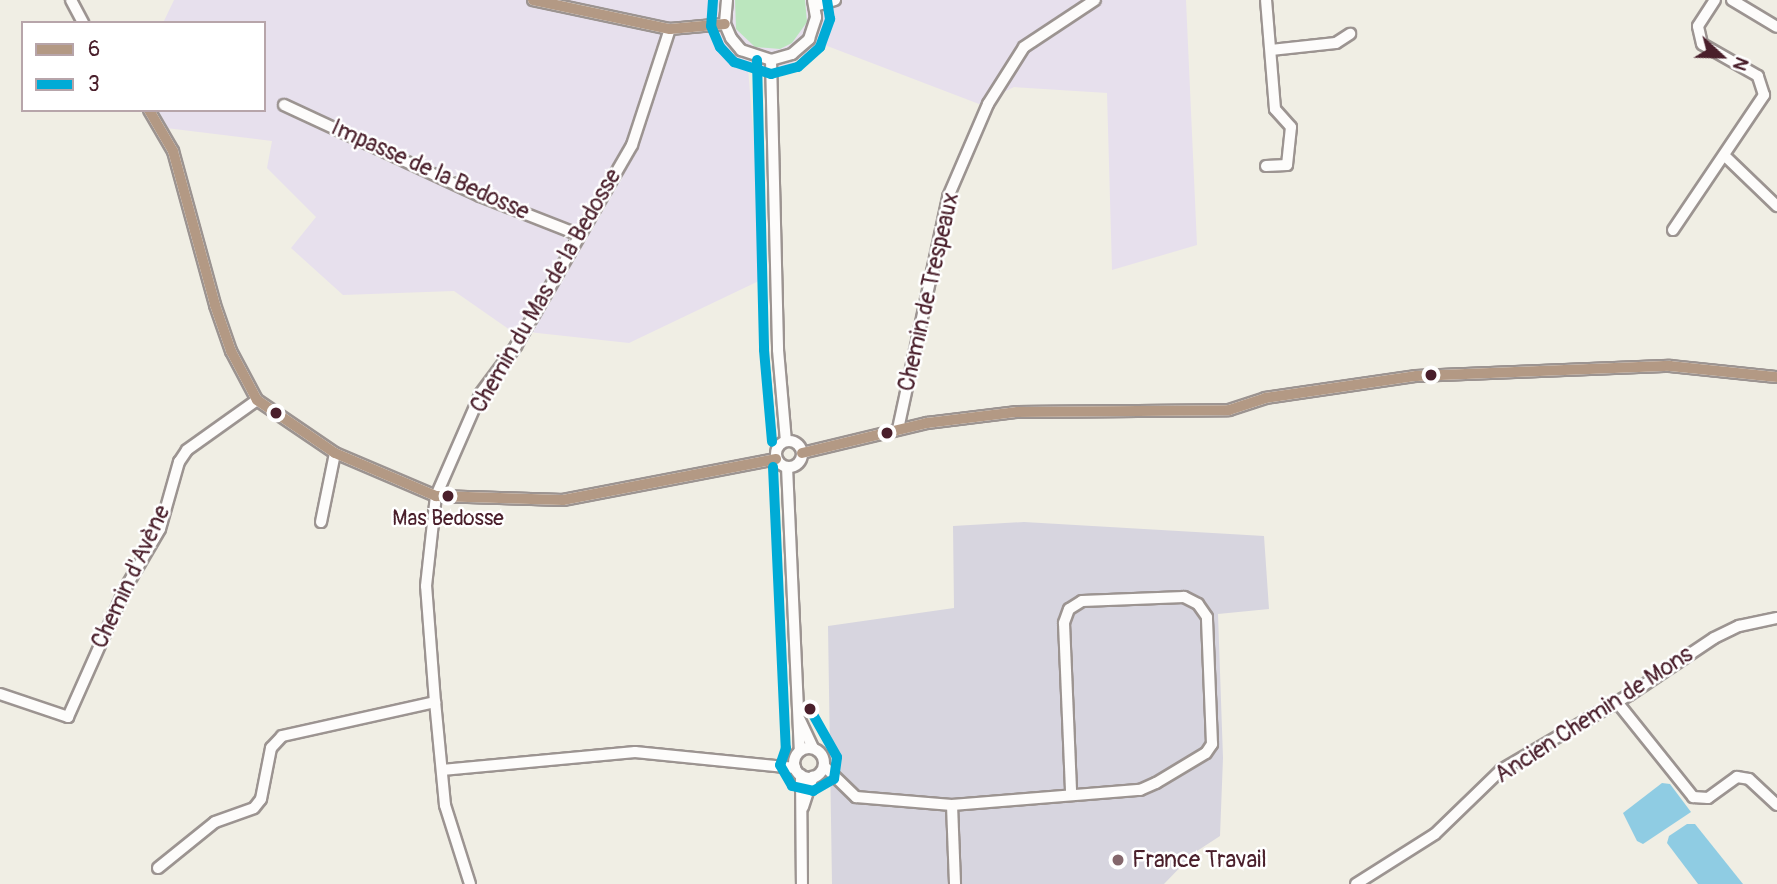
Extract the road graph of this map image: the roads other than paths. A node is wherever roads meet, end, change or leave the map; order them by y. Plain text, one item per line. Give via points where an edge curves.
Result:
1 (71, 0) edge
2 (534, 0) edge
3 (727, 0) edge
4 (835, 0) edge
5 (1095, 0) edge
6 (1266, 0) edge
7 (1715, 0) edge
8 (1732, 0) edge
9 (814, 3) edge
10 (82, 21) edge
11 (725, 24) junction
12 (1777, 27) edge
13 (670, 29) junction
14 (1350, 34) dead end
15 (1271, 50) junction
16 (771, 61) junction
17 (284, 104) dead end
18 (150, 112) edge
19 (1726, 157) junction
20 (1266, 166) dead end
21 (1777, 206) edge
22 (1673, 230) dead end
23 (577, 234) junction
24 (1777, 377) edge
25 (257, 400) junction
26 (898, 429) junction
27 (786, 440) junction
28 (335, 453) junction
29 (802, 453) junction
30 (776, 459) junction
31 (787, 467) junction
32 (436, 496) junction
33 (321, 522) dead end
34 (1777, 618) edge
35 (0, 694) edge
36 (435, 702) junction
37 (1617, 702) junction
38 (797, 714) junction
39 (813, 748) junction
40 (800, 751) junction
41 (442, 771) junction
42 (798, 772) junction
43 (819, 773) junction
44 (1071, 793) junction
45 (952, 805) junction
46 (1777, 805) edge
47 (800, 821) junction
48 (158, 868) dead end
49 (470, 884) edge
50 (802, 884) edge
51 (955, 884) edge
52 (1356, 884) edge

1 - 10 street
2 - 13 street
3 - 11 street
4 - 9 street
5 - 26 street, Chemin de Trespeaux via 1024,47 988,104 948,197
6 - 15 street
7 - 19 street via 1698,26 1702,44 1758,76 1764,95
8 - 12 street
9 - 16 street via 809,39 792,54
11 - 13 street
11 - 16 street via 741,50
13 - 23 street, Chemin du Mas de la Bedosse via 632,145
14 - 15 street via 1336,43
15 - 20 street via 1275,109 1291,127 1287,165
16 - 27 street via 778,350
17 - 23 street, Impasse de la Bedosse via 480,196
18 - 25 street via 173,151 215,305 231,351
19 - 21 street
19 - 22 street
23 - 32 street, Chemin du Mas de la Bedosse via 516,346 481,393
24 - 26 street via 1670,366 1416,376 1265,398 1229,410 1017,412
25 - 28 street
25 - 35 street, Chemin d'Avène via 187,450 179,462 160,528 126,587 68,717
26 - 29 street
27 - 29 street via 799,445
27 - 30 street via 776,450
28 - 32 street
28 - 33 street
29 - 31 street via 796,465
30 - 31 street
30 - 32 street via 563,500
31 - 38 street
32 - 36 street, Chemin du Mas de la Bedosse via 426,586
34 - 37 street, Ancien Chemin de Mons via 1739,626 1714,638
36 - 41 street, Chemin du Mas de la Bedosse
36 - 48 street via 282,736 271,748 261,799 254,808 215,822
37 - 46 street via 1693,797 1708,798 1737,777 1749,779
37 - 52 street, Ancien Chemin de Mons via 1501,770 1435,834
38 - 39 street
38 - 40 street
39 - 40 street
39 - 43 street via 823,757
40 - 42 street
41 - 42 street via 635,752
41 - 49 street, Chemin du Mas de la Bedosse via 445,805
42 - 43 street
42 - 47 street
43 - 45 street via 856,797
43 - 47 street
44 - 44 street via 1140,790 1206,753 1212,744 1213,725 1208,630 1207,617 1198,604 1184,597 1082,601 1069,610 1064,623
44 - 45 street via 1020,797 1000,805
45 - 51 street
47 - 50 street

